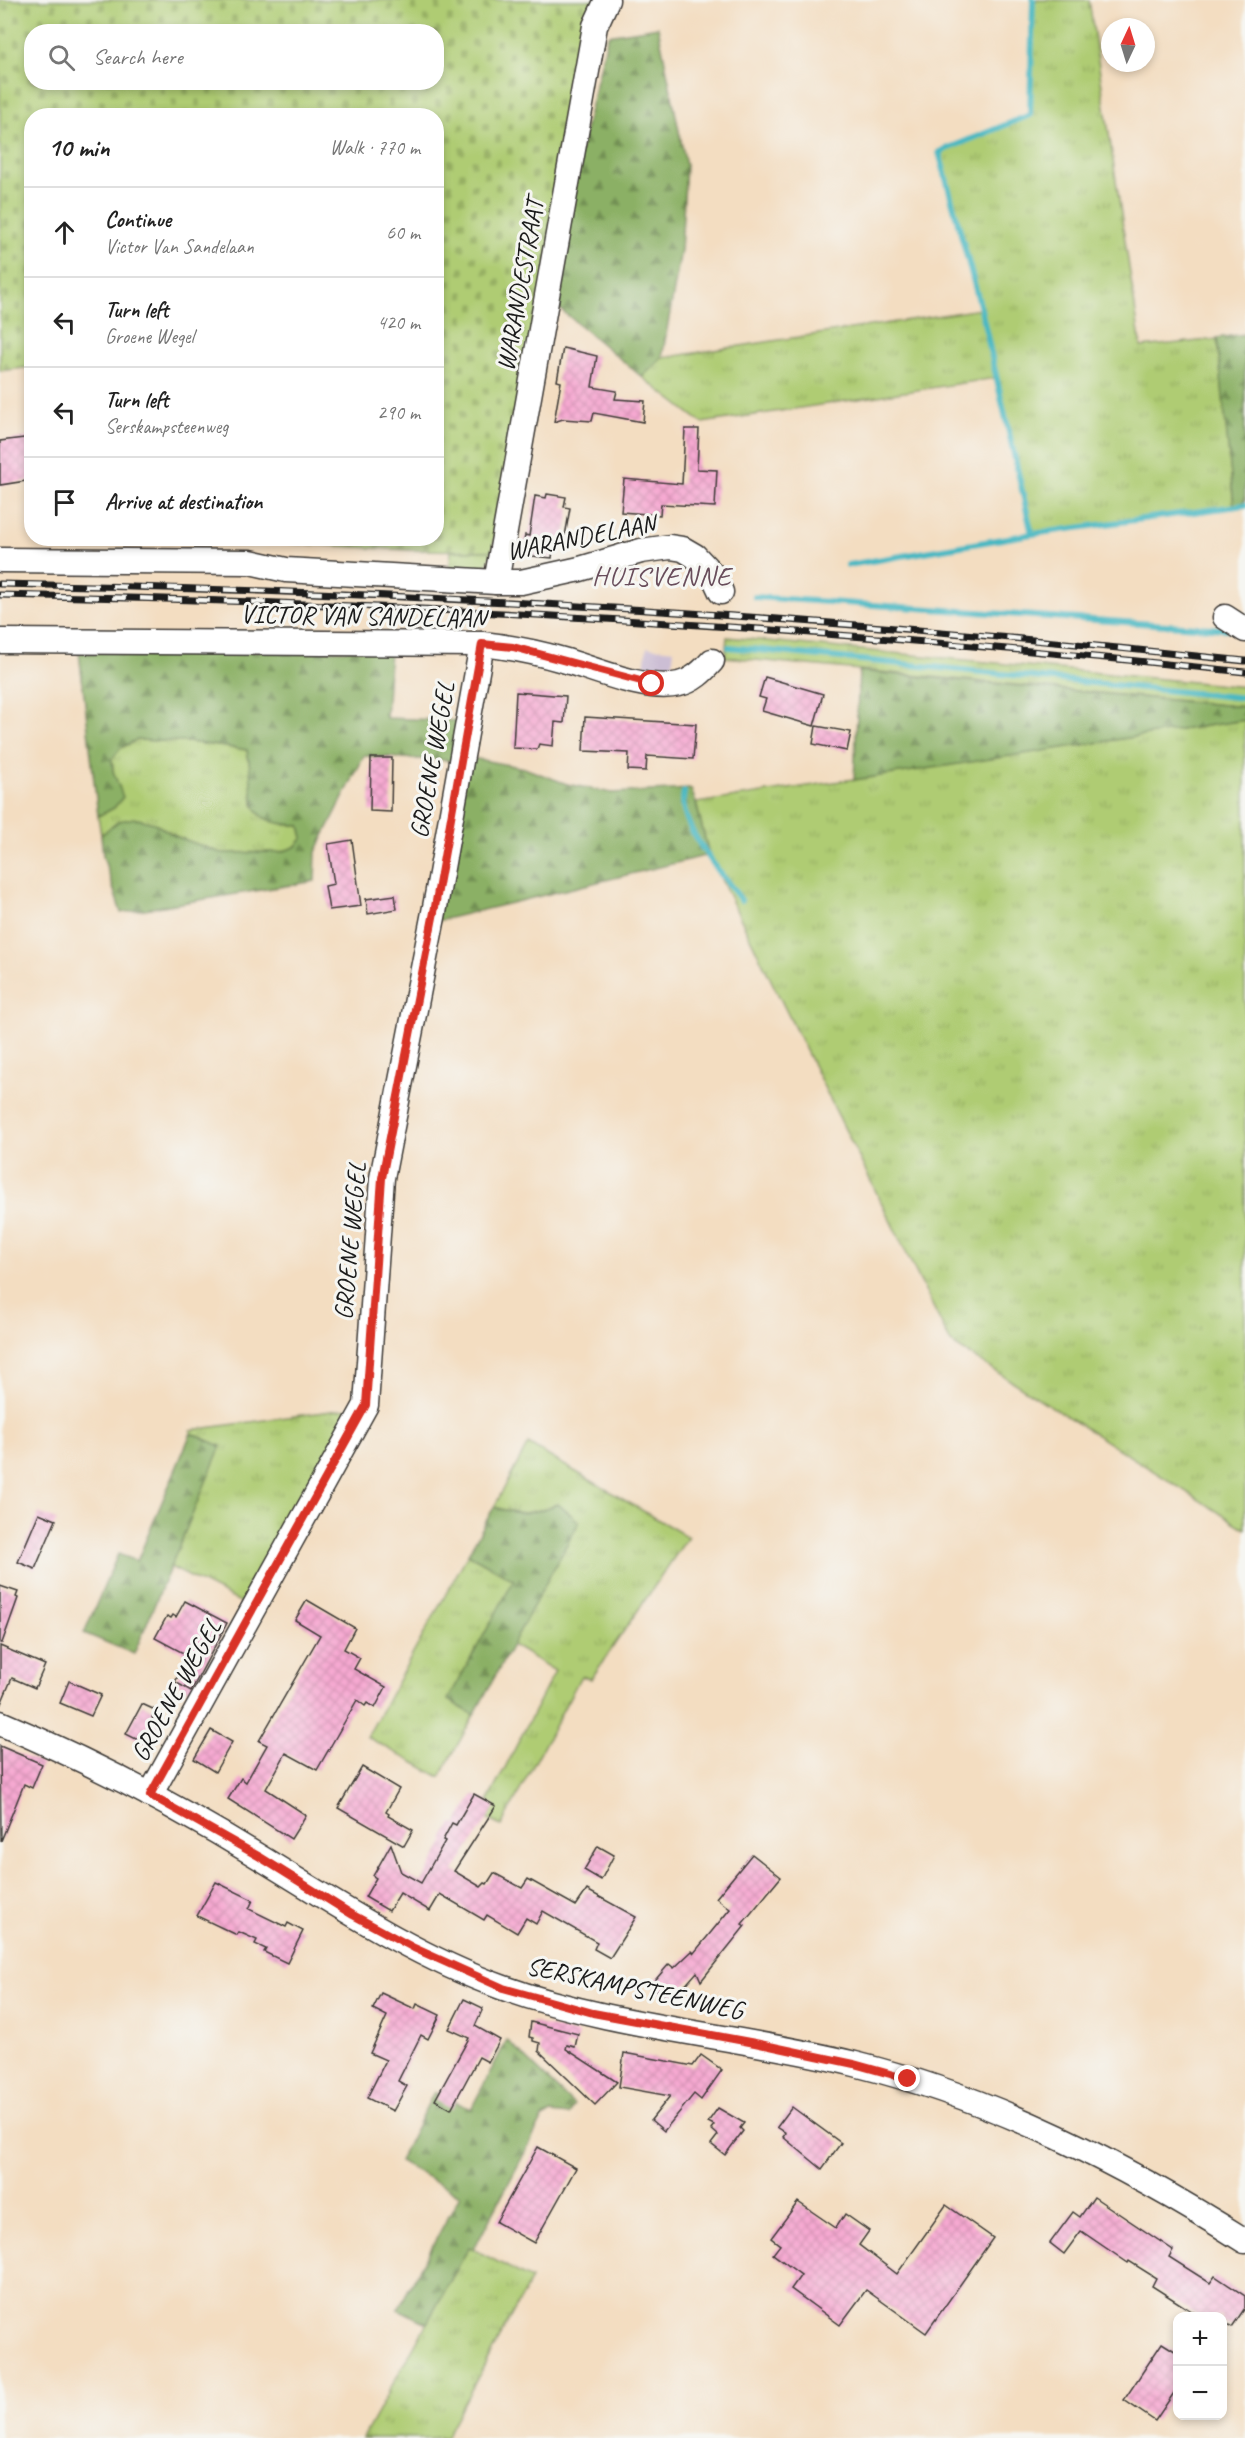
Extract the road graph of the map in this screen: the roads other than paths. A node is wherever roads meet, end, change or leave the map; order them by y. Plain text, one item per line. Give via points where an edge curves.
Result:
1 (607, 0) edge
2 (0, 560) edge
3 (495, 582) junction
4 (722, 592) dead end
5 (0, 641) edge
6 (482, 644) junction
7 (712, 661) dead end
8 (0, 1723) edge
9 (150, 1795) junction
10 (1245, 2241) edge

1 - 3 street, WARANDESTRAAT via 595,26
2 - 3 street, WARANDELAAN via 250,562 286,570
3 - 4 street, WARANDELAAN via 538,579 641,550 670,547 695,556
5 - 6 street, VICTOR VAN SANDELAAN
6 - 7 street, VICTOR VAN SANDELAAN via 513,647 652,684 680,684
6 - 9 street, GROENE WEGEL via 382,1178 366,1405
8 - 9 street, SERSKAMPSTEENWEG
9 - 10 street, SERSKAMPSTEENWEG via 260,1857 331,1903 470,1975 593,2013 854,2064 927,2084 1079,2146 1176,2198

